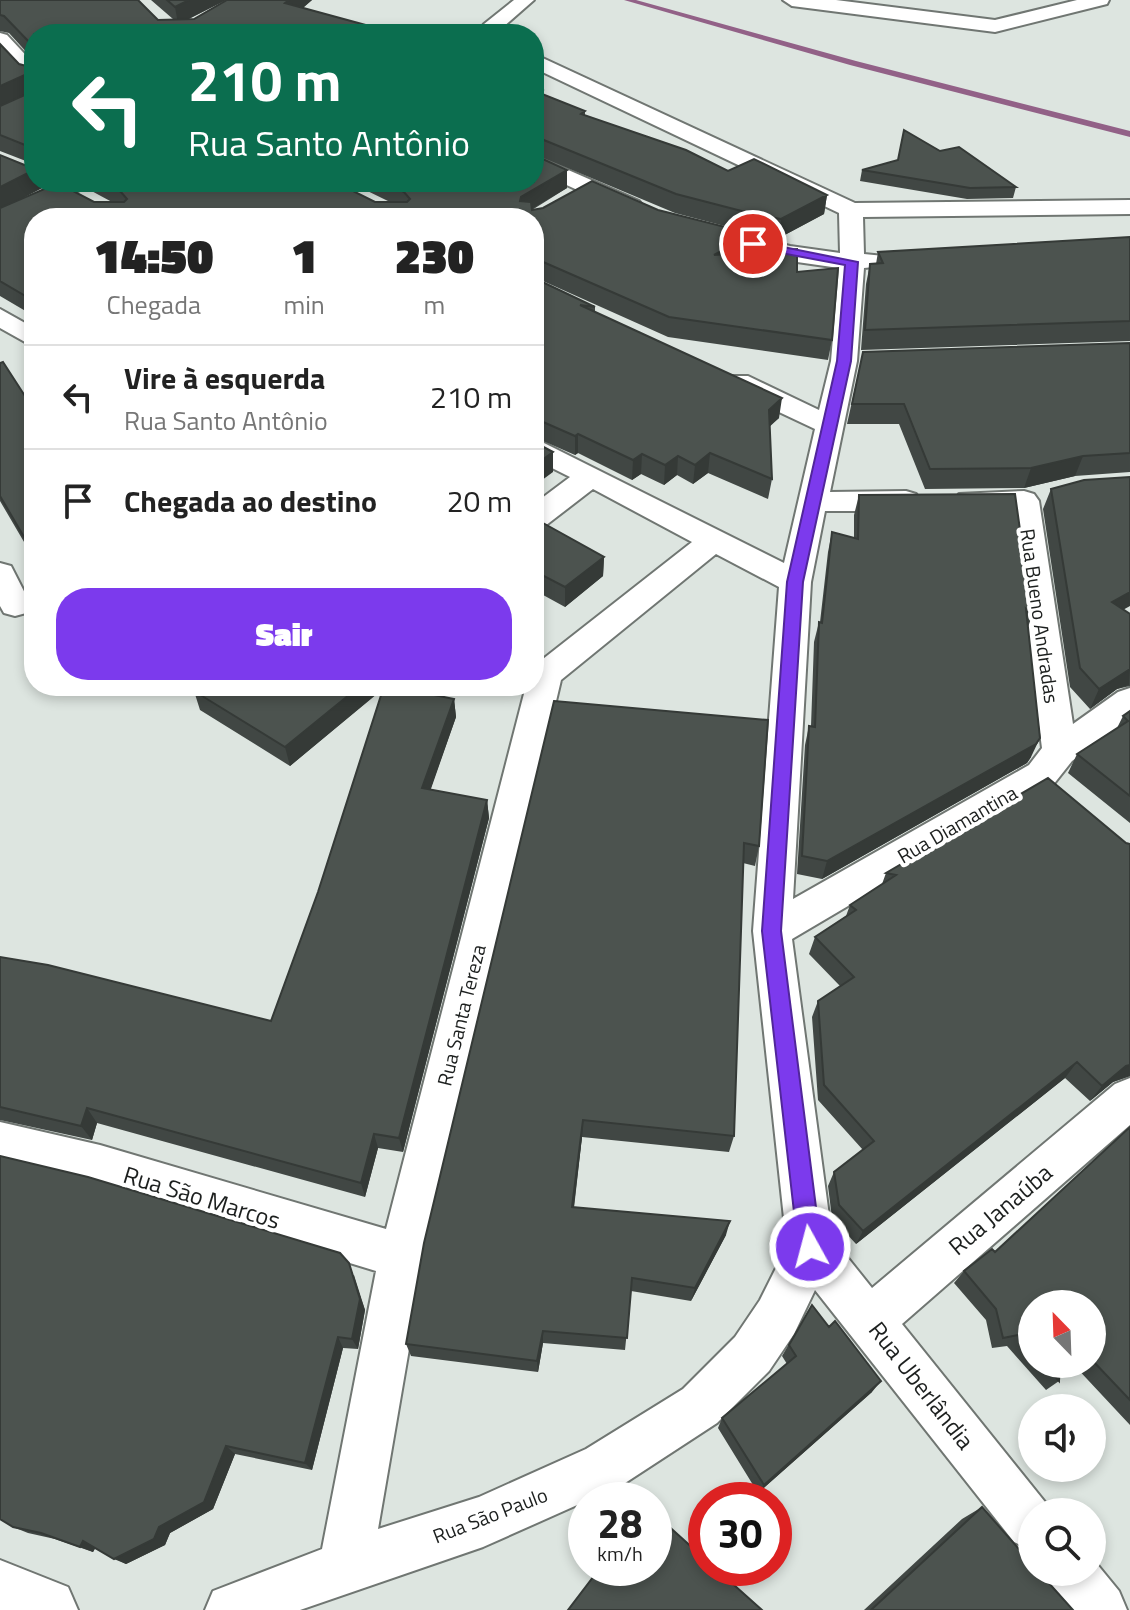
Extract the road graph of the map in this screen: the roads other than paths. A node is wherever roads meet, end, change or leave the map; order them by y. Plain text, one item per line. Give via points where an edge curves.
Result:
1 (525, 0) edge
2 (792, 0) edge
3 (1100, 0) edge
4 (496, 24) edge
5 (0, 39) edge
6 (24, 65) edge
7 (544, 65) edge
8 (544, 166) edge
9 (592, 187) junction
10 (51, 192) edge
11 (76, 192) edge
12 (569, 200) edge
13 (92, 203) edge
14 (1130, 207) edge
15 (851, 210) junction
16 (653, 215) edge
17 (0, 222) edge
18 (681, 225) edge
19 (898, 259) edge
20 (852, 262) junction
21 (0, 317) edge
22 (24, 333) edge
23 (716, 371) edge
24 (828, 425) junction
25 (544, 452) edge
26 (591, 476) junction
27 (812, 502) junction
28 (544, 511) edge
29 (713, 541) junction
30 (0, 574) edge
31 (795, 582) junction
32 (15, 605) dead end
33 (544, 666) edge
34 (534, 696) edge
35 (1130, 701) edge
36 (1055, 773) junction
37 (772, 931) junction
38 (1130, 1098) edge
39 (0, 1143) edge
40 (810, 1247) junction
41 (402, 1256) junction
42 (870, 1320) junction
43 (1018, 1506) edge
44 (345, 1566) junction
45 (1081, 1586) edge
46 (0, 1592) edge
47 (45, 1610) edge
48 (232, 1610) edge
49 (1100, 1610) edge

1 - 4 street
2 - 3 street via 995,26
5 - 6 street
7 - 15 street
8 - 9 street
9 - 12 street
9 - 16 street
10 - 17 street
11 - 13 street
14 - 15 street
15 - 20 street
18 - 20 street
19 - 20 street
20 - 24 street via 860,360
21 - 22 street
23 - 24 street
24 - 27 street
25 - 26 street
26 - 28 street
26 - 29 street
27 - 31 street
27 - 36 street, Rua Bueno Andradas via 1037,498
29 - 31 street
29 - 33 street, Rua Santa Tereza
30 - 32 street
31 - 37 street
34 - 41 street, Rua Santa Tereza
35 - 36 street, Rua Diamantina
36 - 37 street, Rua Diamantina
37 - 40 street
38 - 42 street, Rua Janaúba
39 - 41 street, Rua São Marcos via 100,1166
40 - 42 street, Rua Uberlândia
40 - 44 street, Rua São Paulo via 777,1317 752,1354 700,1406 604,1467 483,1521
41 - 44 street, Rua Santa Tereza
42 - 43 street, Rua Uberlândia
44 - 48 street, Rua São Paulo
45 - 49 street
46 - 47 main road

